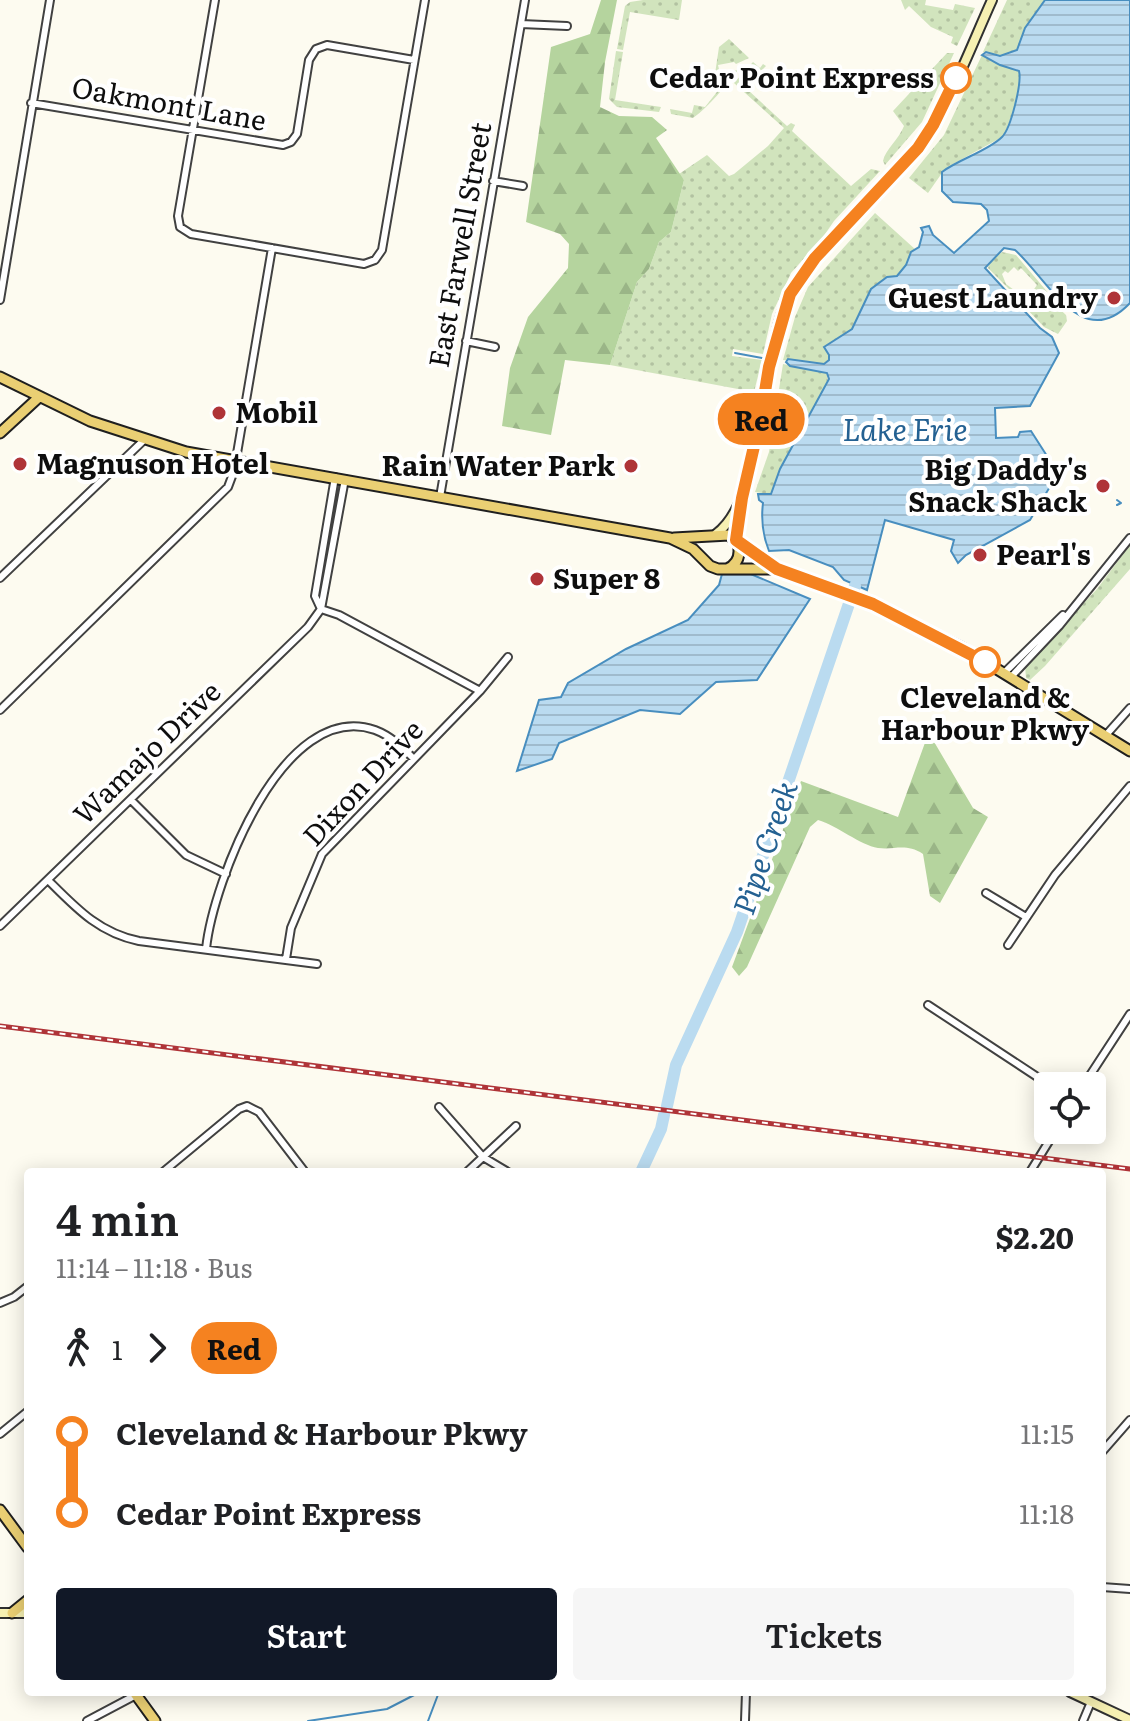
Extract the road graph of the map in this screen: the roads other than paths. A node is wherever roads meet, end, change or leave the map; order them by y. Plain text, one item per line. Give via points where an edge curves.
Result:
1 (50, 0) edge
2 (215, 0) edge
3 (425, 0) edge
4 (525, 0) edge
5 (992, 0) edge
6 (521, 24) junction
7 (567, 26) dead end
8 (414, 60) junction
9 (31, 103) junction
10 (193, 131) junction
11 (493, 181) junction
12 (523, 186) dead end
13 (272, 248) junction
14 (0, 300) edge
15 (466, 341) junction
16 (495, 347) dead end
17 (0, 377) edge
18 (38, 398) junction
19 (0, 433) edge
20 (144, 440) junction
21 (236, 460) junction
22 (340, 478) junction
23 (440, 497) junction
24 (742, 498) junction
25 (714, 535) junction
26 (670, 538) junction
27 (1130, 538) edge
28 (737, 542) junction
29 (705, 559) junction
30 (727, 569) junction
31 (777, 569) junction
32 (0, 578) edge
33 (321, 609) junction
34 (508, 657) dead end
35 (1008, 675) junction
36 (480, 691) junction
37 (1130, 708) edge
38 (0, 710) edge
39 (1106, 735) junction
40 (1130, 751) edge
41 (414, 759) junction
42 (1130, 786) edge
43 (131, 800) junction
44 (226, 874) junction
45 (48, 880) junction
46 (986, 893) dead end
47 (1026, 917) junction
48 (0, 926) edge
49 (1008, 945) dead end
50 (206, 949) junction
51 (286, 959) junction
52 (317, 964) dead end
53 (928, 1005) dead end
54 (1130, 1014) edge
55 (1092, 1072) edge
56 (1034, 1075) edge
57 (439, 1107) dead end
58 (516, 1126) dead end
59 (1047, 1144) edge
60 (483, 1157) junction
61 (168, 1168) edge
62 (302, 1168) edge
63 (471, 1168) edge
64 (501, 1168) edge
65 (1032, 1168) edge
66 (24, 1289) edge
67 (0, 1303) edge
68 (24, 1414) edge
69 (1130, 1420) edge
70 (0, 1434) edge
71 (1106, 1447) edge
72 (0, 1510) edge
73 (24, 1542) edge
74 (1106, 1587) edge
75 (1130, 1589) edge
76 (24, 1603) edge
77 (0, 1613) edge
78 (12, 1613) junction
79 (24, 1613) edge
80 (131, 1696) edge
81 (136, 1696) edge
82 (746, 1696) edge
83 (1078, 1696) edge
84 (1091, 1702) junction
85 (1130, 1720) edge
86 (87, 1721) edge
87 (155, 1721) edge
88 (745, 1721) edge
89 (1083, 1721) edge

1 - 9 street
2 - 10 street
3 - 8 street
4 - 6 street, East Farwell Street
5 - 24 main road via 918,148 815,258 790,294 772,353
6 - 7 street
6 - 11 street, East Farwell Street
8 - 10 street, Oakmont Lane via 321,46 309,60 297,134 289,143
8 - 13 street via 382,250 373,261 362,263
9 - 10 street, Oakmont Lane
9 - 14 street
10 - 13 street via 180,227 191,234
11 - 12 street
11 - 15 street, East Farwell Street
13 - 21 street
15 - 16 street
15 - 23 street, East Farwell Street
17 - 18 main road
18 - 19 main road
18 - 20 main road
20 - 21 main road
20 - 32 street
21 - 22 main road
21 - 38 street via 230,483 215,502
22 - 23 main road
22 - 33 street
23 - 26 main road
24 - 25 main road via 729,522
24 - 28 main road
25 - 26 main road
25 - 28 main road via 729,535
25 - 29 main road via 704,546
26 - 29 main road
27 - 35 street via 1059,626
28 - 30 main road via 740,553
28 - 31 main road
29 - 30 main road via 714,568
30 - 31 main road
31 - 35 main road via 873,604
33 - 36 street
33 - 43 street, Wamajo Drive
34 - 36 street, Dixon Drive
35 - 39 main road
36 - 41 street, Dixon Drive
37 - 39 street
39 - 40 main road
41 - 44 street via 393,739 371,729 339,728 314,739 259,801
41 - 51 street, Dixon Drive via 320,857 291,928
42 - 47 street
43 - 44 street via 186,855
43 - 45 street, Wamajo Drive
44 - 50 street via 213,906
45 - 48 street, Wamajo Drive
45 - 50 street via 88,919 112,933
46 - 47 street
47 - 49 street
50 - 51 street
51 - 52 street
53 - 56 street
54 - 55 street
57 - 60 street
58 - 60 street
59 - 65 street
60 - 63 street
60 - 64 street
61 - 62 street via 247,1106 257,1110
66 - 67 street
68 - 70 street
69 - 71 street
72 - 73 main road
74 - 75 street
76 - 78 main road
77 - 78 main road
78 - 79 main road
80 - 86 street
81 - 87 main road
82 - 88 street
83 - 84 main road
84 - 85 main road
84 - 89 street

